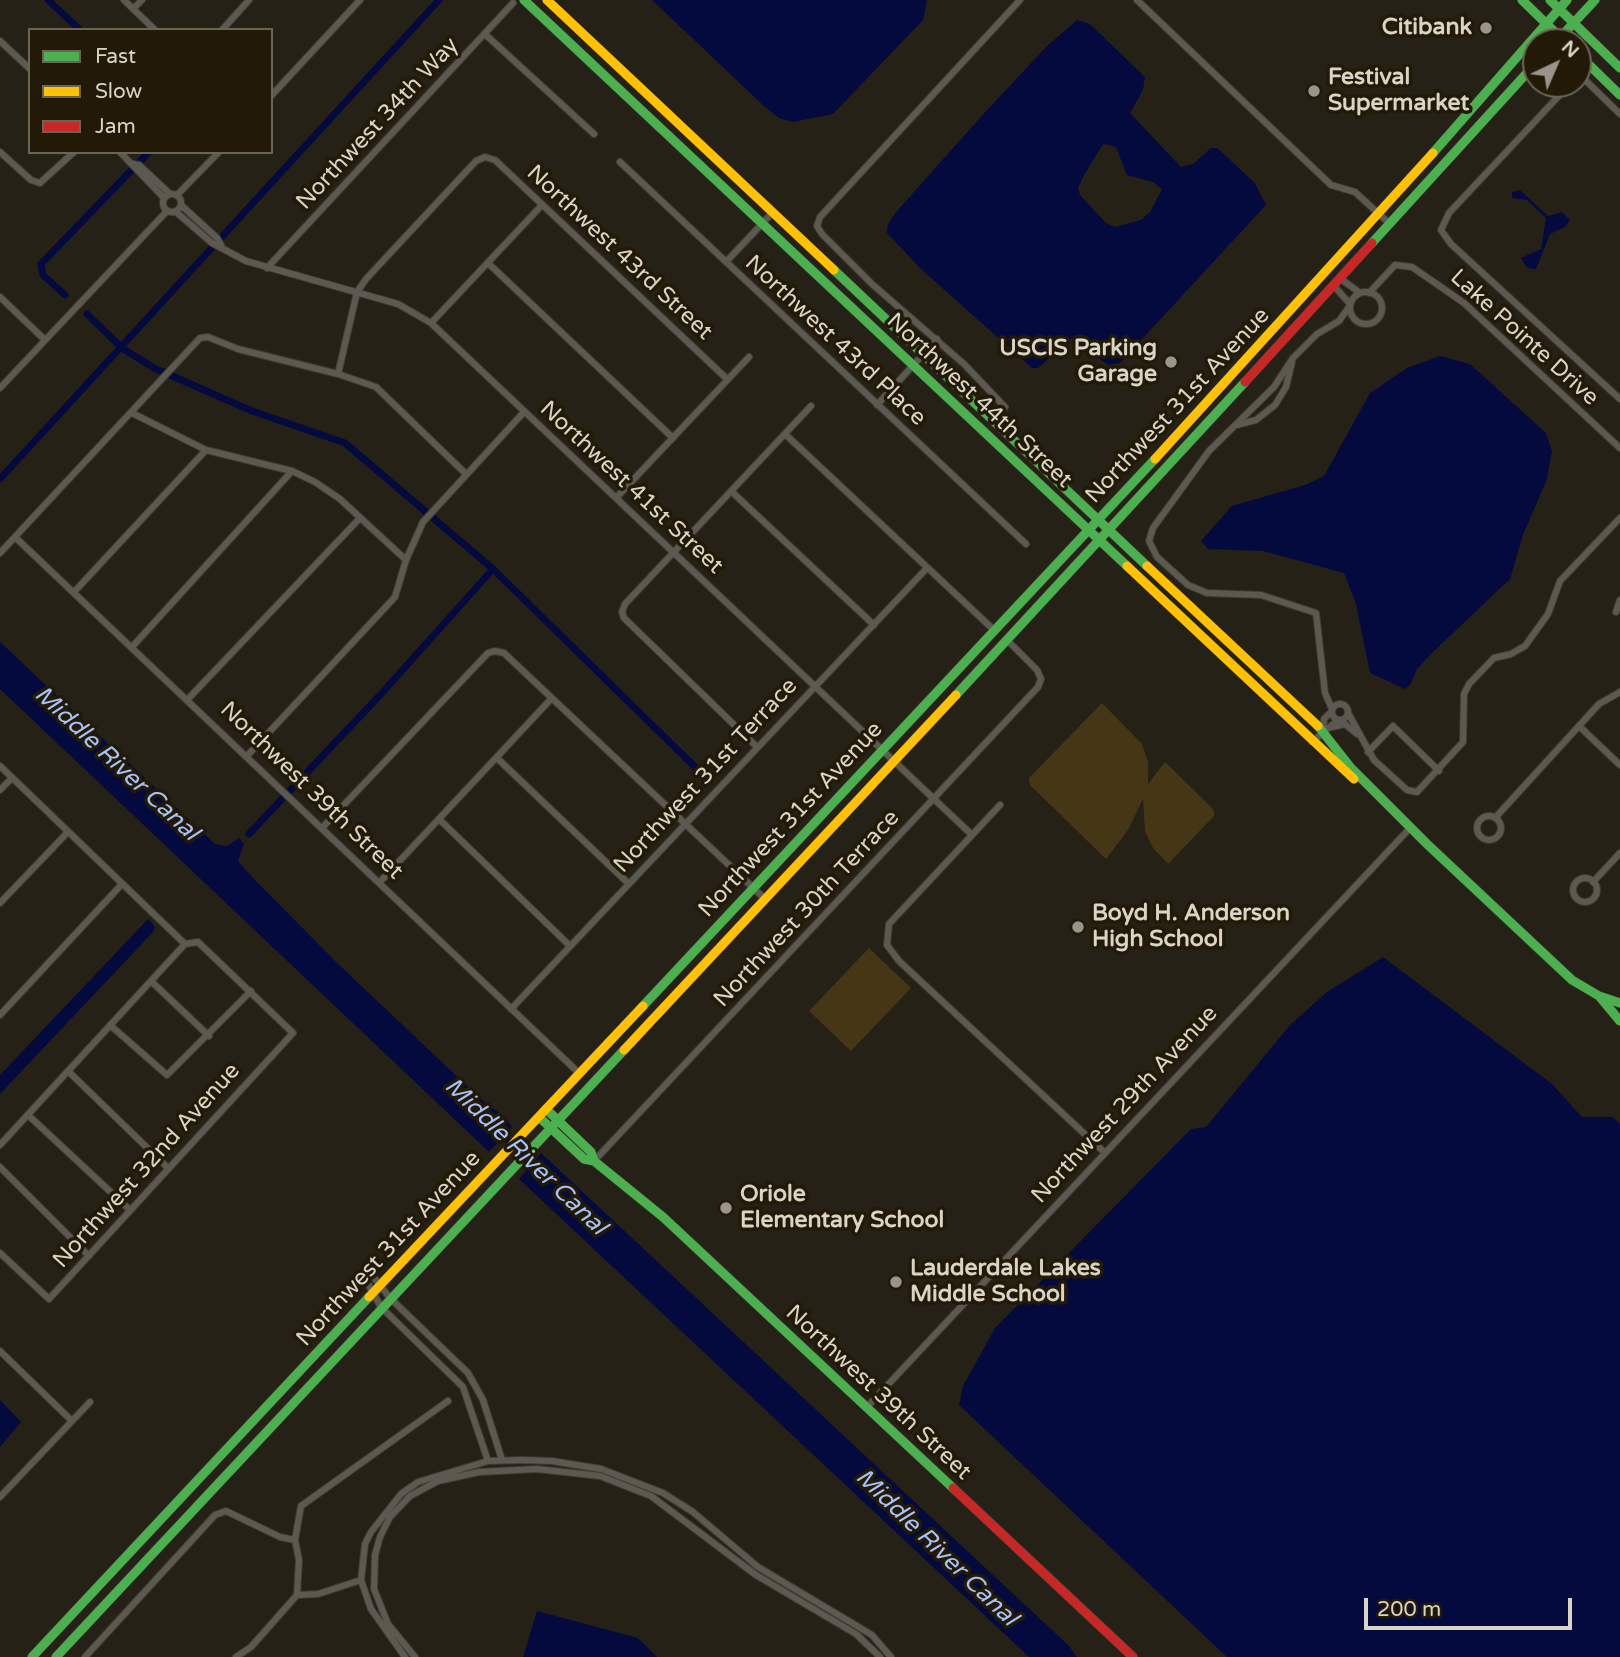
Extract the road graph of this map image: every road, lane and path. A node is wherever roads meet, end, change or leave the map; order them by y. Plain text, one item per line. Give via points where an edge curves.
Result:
1 (124, 0) edge
2 (142, 0) edge
3 (249, 0) edge
4 (360, 0) edge
5 (524, 0) edge
6 (547, 0) edge
7 (1020, 0) edge
8 (1137, 0) edge
9 (1522, 0) edge
10 (1550, 0) edge
11 (1567, 0) edge
12 (1595, 0) edge
13 (513, 3) dead end
14 (133, 9) junction
15 (1559, 9) junction
16 (1574, 23) junction
17 (1546, 24) junction
18 (153, 28) edge
19 (224, 28) edge
20 (1550, 28) edge
21 (1570, 28) edge
22 (486, 35) junction
23 (0, 41) edge
24 (28, 67) edge
25 (1592, 68) edge
26 (1620, 68) edge
27 (1522, 78) edge
28 (1592, 88) edge
29 (273, 94) edge
30 (1620, 95) edge
31 (1557, 98) edge
32 (1620, 114) edge
33 (594, 135) dead end
34 (0, 152) edge
35 (72, 154) edge
36 (217, 154) edge
37 (122, 155) edge
38 (620, 162) dead end
39 (170, 196) junction
40 (181, 205) junction
41 (542, 205) junction
42 (167, 211) junction
43 (176, 212) junction
44 (772, 212) junction
45 (1379, 214) junction
46 (762, 224) junction
47 (1390, 224) junction
48 (199, 227) junction
49 (726, 262) junction
50 (489, 264) junction
51 (267, 268) junction
52 (1337, 283) junction
53 (357, 292) junction
54 (1360, 293) junction
55 (1369, 293) junction
56 (0, 297) edge
57 (1350, 306) junction
58 (1353, 319) junction
59 (1339, 321) junction
60 (431, 323) junction
61 (937, 339) junction
62 (45, 340) junction
63 (923, 355) junction
64 (749, 357) dead end
65 (1293, 358) junction
66 (912, 366) junction
67 (338, 374) junction
68 (727, 379) junction
69 (0, 388) edge
70 (1620, 399) edge
71 (877, 405) junction
72 (811, 406) dead end
73 (1005, 407) dead end
74 (524, 412) junction
75 (131, 413) junction
76 (1235, 426) junction
77 (1007, 433) junction
78 (785, 434) junction
79 (673, 438) junction
80 (996, 445) junction
81 (1620, 448) edge
82 (206, 450) junction
83 (292, 471) junction
84 (466, 474) junction
85 (731, 491) junction
86 (617, 498) junction
87 (360, 518) junction
88 (1620, 518) edge
89 (1099, 520) junction
90 (1090, 530) junction
91 (1110, 530) junction
92 (15, 537) junction
93 (1100, 540) junction
94 (1026, 544) dead end
95 (0, 553) edge
96 (674, 553) junction
97 (407, 560) junction
98 (927, 568) junction
99 (74, 592) junction
100 (1620, 600) edge
101 (1616, 611) dead end
102 (874, 625) junction
103 (995, 631) junction
104 (1007, 640) junction
105 (132, 647) junction
106 (814, 687) junction
107 (1620, 692) edge
108 (188, 699) junction
109 (551, 699) junction
110 (1333, 708) junction
111 (1345, 719) junction
112 (1579, 726) junction
113 (1327, 729) junction
114 (1312, 742) junction
115 (757, 747) junction
116 (883, 750) junction
117 (1368, 752) junction
118 (246, 757) junction
119 (498, 759) junction
120 (894, 760) junction
121 (1620, 765) edge
122 (0, 766) edge
123 (1439, 771) junction
124 (12, 778) junction
125 (0, 790) edge
126 (934, 799) junction
127 (1000, 805) dead end
128 (1495, 818) dead end
129 (440, 820) junction
130 (685, 824) junction
131 (322, 828) junction
132 (1410, 828) junction
133 (68, 832) junction
134 (971, 834) junction
135 (1620, 853) edge
136 (1593, 882) dead end
137 (379, 883) junction
138 (122, 884) junction
139 (629, 884) junction
140 (754, 888) junction
141 (764, 898) junction
142 (0, 903) edge
143 (185, 944) junction
144 (570, 946) junction
145 (151, 981) junction
146 (251, 991) junction
147 (1599, 996) junction
148 (1620, 1003) edge
149 (511, 1009) junction
150 (0, 1015) edge
151 (1620, 1021) edge
152 (110, 1025) junction
153 (209, 1036) junction
154 (68, 1071) junction
155 (580, 1074) junction
156 (543, 1113) junction
157 (27, 1115) junction
158 (554, 1123) junction
159 (0, 1144) edge
160 (1104, 1152) junction
161 (594, 1161) junction
162 (0, 1167) edge
163 (168, 1168) junction
164 (130, 1210) junction
165 (0, 1253) edge
166 (89, 1255) junction
167 (381, 1286) junction
168 (373, 1294) junction
169 (390, 1298) junction
170 (382, 1307) junction
171 (0, 1351) edge
172 (448, 1401) dead end
173 (90, 1402) dead end
174 (867, 1407) junction
175 (72, 1421) junction
176 (502, 1460) junction
177 (488, 1461) junction
178 (0, 1497) edge
179 (295, 1539) junction
180 (361, 1580) junction
181 (297, 1595) junction
182 (33, 1657) edge
183 (56, 1657) edge
184 (85, 1657) edge
185 (236, 1657) edge
186 (405, 1657) edge
187 (415, 1657) edge
188 (880, 1657) edge
189 (891, 1657) edge
190 (1133, 1657) edge

1 - 14 street
2 - 14 street
3 - 19 street
4 - 29 street
5 - 46 main road, Northwest 44th Street
6 - 44 main road, Northwest 44th Street
7 - 61 street, Northwest 44th Street via 820,217 817,226 872,284
8 - 45 street via 1331,185 1355,192
9 - 17 main road
10 - 15 main road
11 - 15 main road, Northwest 31st Avenue
12 - 16 main road
13 - 22 street, Northwest 34th Way
14 - 18 street
15 - 16 main road
15 - 17 main road, Northwest 31st Avenue
16 - 21 main road
16 - 26 main road
17 - 20 main road
17 - 45 main road, Northwest 31st Avenue
22 - 33 street
22 - 51 street, Northwest 34th Way
23 - 24 street
25 - 30 main road
27 - 47 main road, Northwest 31st Avenue
28 - 32 street
31 - 70 street via 1440,227 1443,236
34 - 35 street via 40,183
36 - 39 street
37 - 39 street
38 - 49 street, Northwest 43rd Place
39 - 40 street
39 - 42 street via 163,205
40 - 43 street
40 - 48 street, Northwest 41st Street
41 - 50 street
41 - 53 street, Northwest 43rd Street via 495,160 485,157 467,170
41 - 68 street, Northwest 43rd Street
42 - 43 street
42 - 62 street
43 - 48 street, Northwest 41st Street
44 - 46 street
44 - 63 main road, Northwest 44th Street
45 - 47 street
45 - 89 main road, Northwest 31st Avenue
46 - 49 street
46 - 66 main road, Northwest 44th Street
47 - 52 main road, Northwest 31st Avenue
48 - 51 street, Northwest 41st Street via 246,261
49 - 71 street, Northwest 43rd Place
50 - 60 street
50 - 79 street
51 - 53 street, Northwest 41st Street
52 - 54 street
52 - 57 street
52 - 91 main road, Northwest 31st Avenue
53 - 60 street, Northwest 41st Street via 398,304
53 - 67 street
54 - 55 street
54 - 57 street
55 - 58 street via 1380,300 1380,316 1370,324
55 - 81 street, Lake Pointe Drive via 1395,265 1412,267 1464,303
56 - 62 street
57 - 58 street
57 - 59 street
58 - 59 street
59 - 65 street via 1317,334
60 - 74 street, Northwest 41st Street
61 - 63 street
61 - 73 street, Northwest 44th Street
62 - 69 street
63 - 66 street
63 - 77 main road, Northwest 44th Street
64 - 68 street
65 - 76 street via 1274,387
65 - 76 street via 1286,387 1275,405 1256,420
66 - 71 street
66 - 80 main road, Northwest 44th Street
67 - 75 street via 200,338
67 - 84 street via 376,387
68 - 79 street
71 - 94 street, Northwest 43rd Place
72 - 78 street
74 - 84 street
74 - 86 street, Northwest 41st Street
75 - 82 street
75 - 92 street
76 - 110 street via 1209,452 1153,528 1149,541 1157,557 1188,585 1206,593 1261,595 1316,613 1325,693
77 - 80 main road
77 - 89 main road, Northwest 44th Street
78 - 85 street
78 - 98 street
79 - 86 street
80 - 90 main road, Northwest 44th Street
82 - 83 street
82 - 99 street
83 - 87 street via 340,499
83 - 105 street
84 - 97 street via 423,522
85 - 96 street
85 - 102 street
86 - 96 street, Northwest 41st Street
87 - 97 street
87 - 108 street
88 - 123 street via 1560,581 1548,614 1525,646 1494,658 1469,684 1464,694 1463,742
89 - 90 main road, Northwest 31st Avenue
89 - 91 main road, Northwest 44th Street
90 - 93 main road, Northwest 44th Street
90 - 103 main road, Northwest 31st Avenue
91 - 93 main road, Northwest 31st Avenue
91 - 113 main road, Northwest 44th Street
92 - 95 street
92 - 99 street, Northwest 39th Street
93 - 104 main road, Northwest 31st Avenue
93 - 114 main road, Northwest 44th Street
96 - 106 street, Northwest 41st Street
96 - 115 street via 625,604 624,618
97 - 118 street via 395,597
98 - 102 street, Northwest 31st Terrace
98 - 103 street
99 - 105 street, Northwest 39th Street
100 - 101 street
102 - 106 street, Northwest 31st Terrace
103 - 116 main road, Northwest 31st Avenue
104 - 120 main road, Northwest 31st Avenue
104 - 126 street, Northwest 30th Terrace via 1037,670 1038,687
105 - 108 street, Northwest 39th Street
106 - 115 street, Northwest 31st Terrace
106 - 116 street, Northwest 41st Street
107 - 112 street via 1598,704
108 - 118 street, Northwest 39th Street
109 - 119 street
109 - 130 street
109 - 131 street via 504,653 488,653
110 - 111 street
110 - 111 street via 1344,705
110 - 113 street via 1324,719
111 - 113 street
111 - 117 street
112 - 121 street
112 - 128 street
113 - 114 street
113 - 132 main road, Northwest 44th Street via 1351,768
114 - 132 main road, Northwest 44th Street
115 - 130 street, Northwest 31st Terrace
116 - 120 street, Northwest 41st Street
116 - 140 main road, Northwest 31st Avenue
117 - 123 street via 1406,789 1417,792
117 - 123 street via 1393,726
118 - 131 street, Northwest 39th Street
119 - 129 street
119 - 139 street
120 - 126 street, Northwest 41st Street
120 - 141 main road, Northwest 31st Avenue
122 - 124 street
124 - 125 street
124 - 133 street
126 - 134 street, Northwest 41st Street
126 - 161 street, Northwest 30th Terrace
127 - 134 street
129 - 137 street
129 - 144 street
130 - 139 street, Northwest 31st Terrace
130 - 140 street
131 - 137 street, Northwest 39th Street
132 - 147 main road, Northwest 44th Street via 1572,980
132 - 160 street, Northwest 29th Avenue
133 - 138 street
133 - 142 street
134 - 160 street via 889,924 887,945
135 - 136 street
137 - 149 street, Northwest 39th Street
138 - 143 street
138 - 150 street
139 - 144 street, Northwest 31st Terrace
140 - 141 street
140 - 155 main road, Northwest 31st Avenue
141 - 158 main road, Northwest 31st Avenue
143 - 145 street
143 - 146 street via 198,942
144 - 149 street, Northwest 31st Terrace
145 - 152 street
145 - 153 street
146 - 153 street
146 - 163 street, Northwest 32nd Avenue via 293,1033
147 - 148 main road, Northwest 44th Street
147 - 151 main road, Northwest 44th Street
149 - 155 street, Northwest 39th Street
152 - 153 street via 167,1076
152 - 154 street
154 - 157 street
154 - 163 street
155 - 156 main road, Northwest 31st Avenue
156 - 158 main road, Northwest 39th Street
156 - 167 main road, Northwest 31st Avenue
157 - 159 street
157 - 164 street
158 - 161 main road, Northwest 39th Street via 584,1160
158 - 169 main road, Northwest 31st Avenue
160 - 174 street, Northwest 29th Avenue
161 - 174 main road, Northwest 39th Street via 663,1217
162 - 166 street
163 - 164 street, Northwest 32nd Avenue
164 - 166 street, Northwest 32nd Avenue
165 - 166 street, Northwest 32nd Avenue via 49,1299
167 - 168 main road, Northwest 31st Avenue
167 - 168 street via 372,1275 362,1273
167 - 169 street
168 - 170 street
168 - 182 main road, Northwest 31st Avenue
169 - 170 main road, Northwest 31st Avenue
169 - 176 street via 468,1373 483,1400
170 - 177 street via 463,1387
170 - 183 main road, Northwest 31st Avenue
171 - 175 street
172 - 179 street via 301,1506
173 - 175 street
174 - 190 main road, Northwest 39th Street
175 - 178 street
176 - 177 street
176 - 189 street via 589,1467 655,1489 693,1512 758,1567 872,1635
177 - 180 street via 441,1473 401,1494 365,1544
179 - 181 street
179 - 184 street via 280,1537 226,1511 215,1515
180 - 181 street via 318,1594
180 - 186 street via 371,1609
181 - 185 street via 251,1647
187 - 188 street via 388,1624 373,1589 375,1555 390,1517 410,1496 438,1480 537,1469 600,1476 651,1496 755,1575 856,1634

